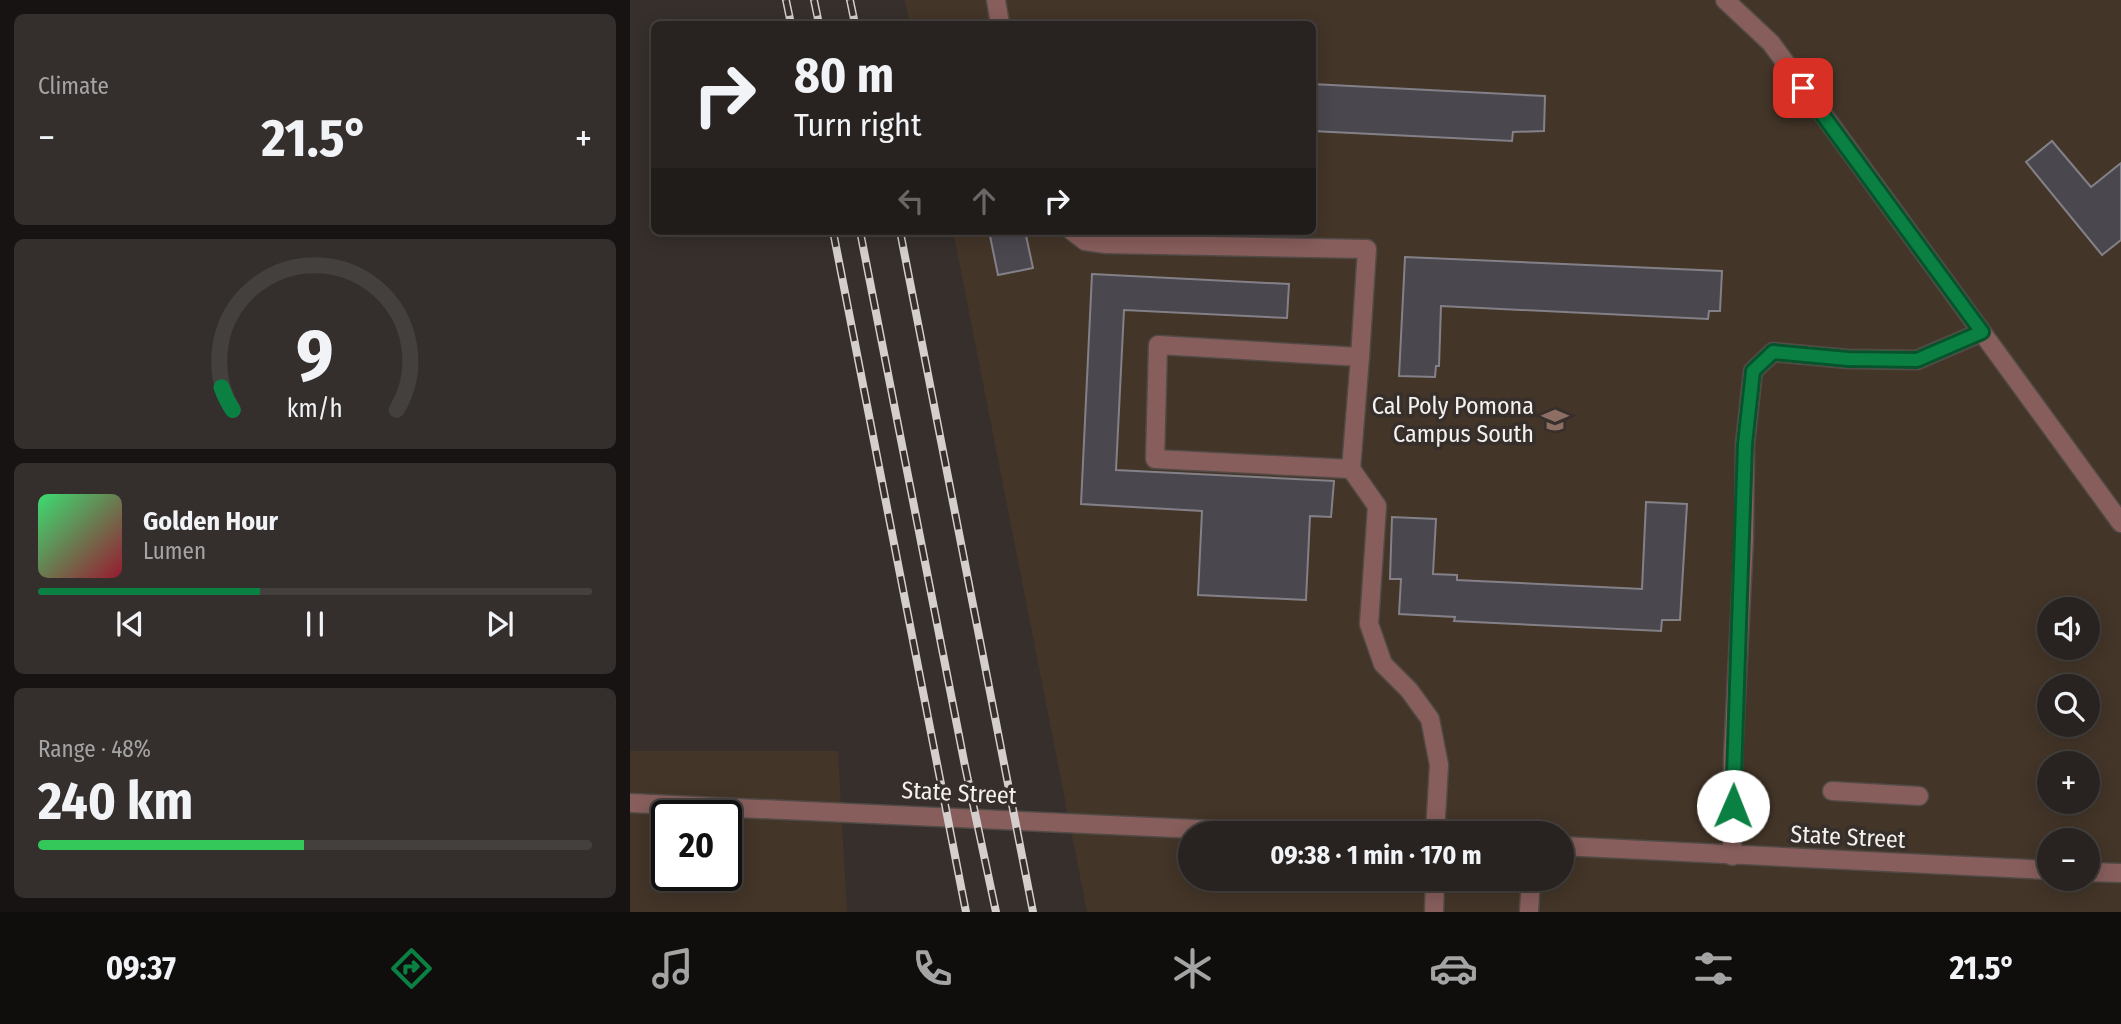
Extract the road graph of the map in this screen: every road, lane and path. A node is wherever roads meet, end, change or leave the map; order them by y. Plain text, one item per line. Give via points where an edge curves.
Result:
1 (996, 0) edge
2 (1725, 0) edge
3 (1000, 21) edge
4 (1077, 235) edge
5 (1982, 332) junction
6 (1360, 357) junction
7 (1351, 469) junction
8 (2121, 523) edge
9 (1832, 791) dead end
10 (1919, 796) dead end
11 (630, 803) edge
12 (1436, 821) edge
13 (1178, 828) edge
14 (1574, 847) edge
15 (1732, 856) junction
16 (2037, 869) edge
17 (2100, 872) edge
18 (2121, 873) edge
19 (1434, 891) edge
20 (1530, 891) edge
21 (1434, 912) edge
22 (1529, 912) edge

1 - 3 street
2 - 5 street via 1770,43
4 - 6 street via 1106,244 1367,249
5 - 8 street
5 - 15 street via 1917,360 1773,352 1753,371 1745,444
6 - 7 street
6 - 7 street via 1158,345 1155,459
7 - 12 street via 1377,506 1369,624 1383,664 1430,719 1438,765
9 - 10 street
11 - 13 street, State Street
14 - 15 street, State Street
15 - 16 street, State Street
17 - 18 street
19 - 21 street
20 - 22 street

